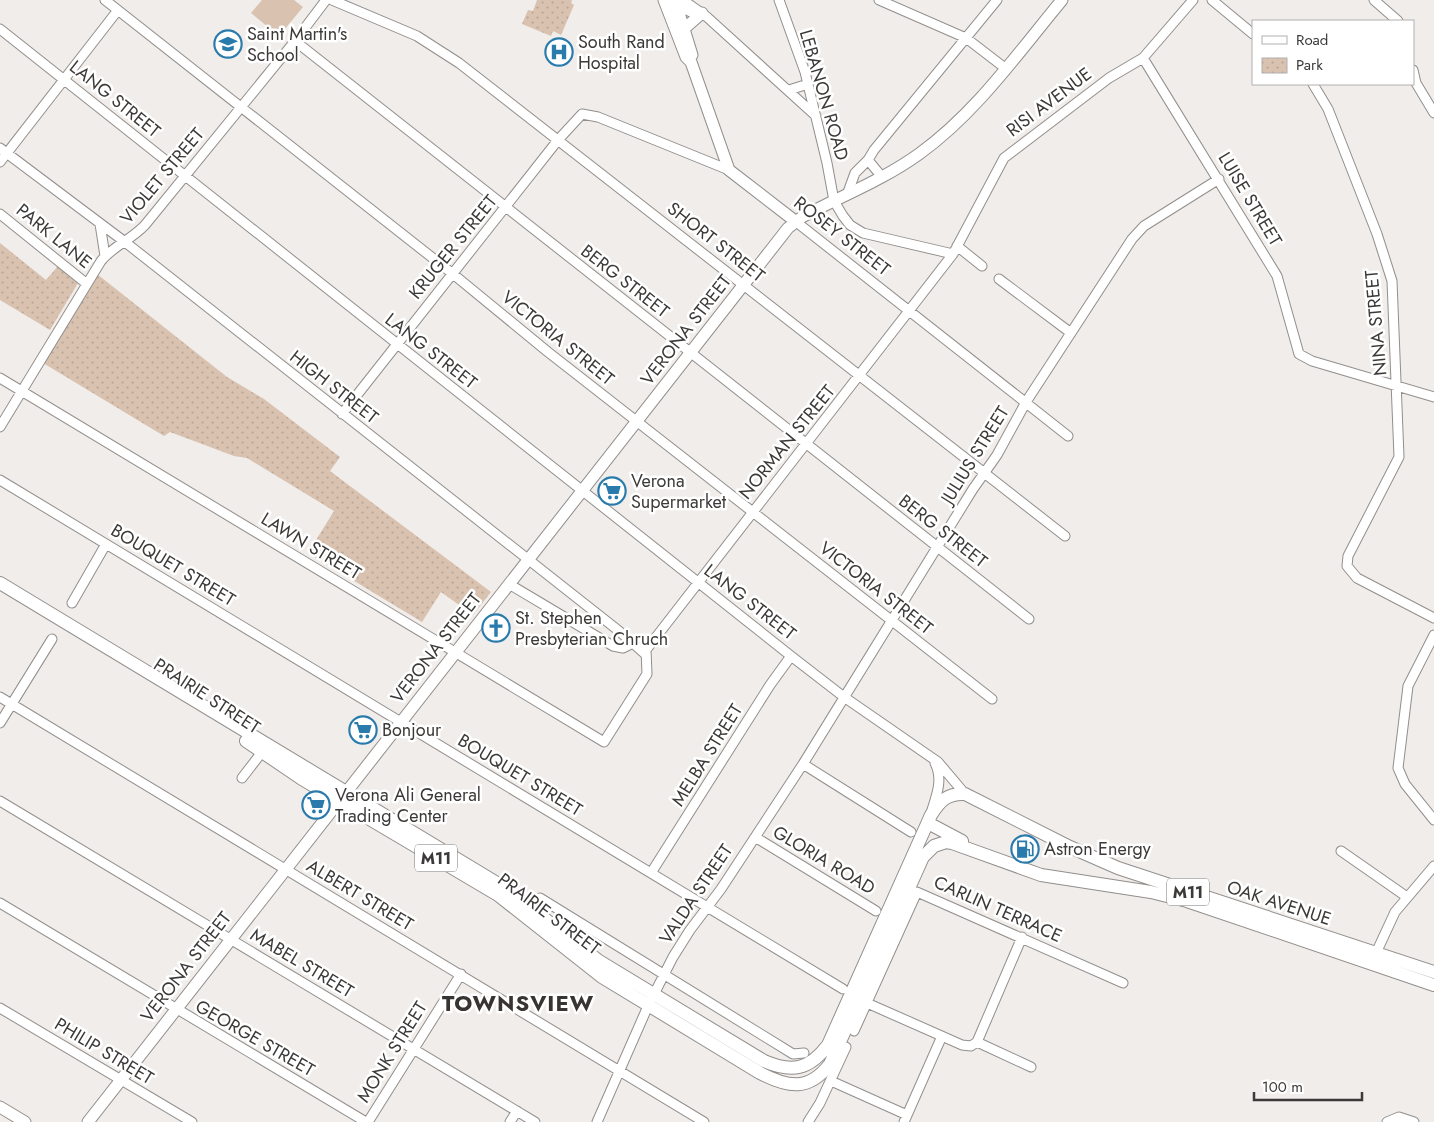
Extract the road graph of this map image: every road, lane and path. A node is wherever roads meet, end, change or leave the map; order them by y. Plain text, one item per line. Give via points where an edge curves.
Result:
1 (105, 0) edge
2 (326, 0) edge
3 (332, 0) edge
4 (665, 0) edge
5 (778, 0) edge
6 (879, 0) edge
7 (997, 0) edge
8 (1062, 0) edge
9 (1193, 0) edge
10 (1212, 0) edge
11 (1374, 0) edge
12 (678, 2) edge
13 (118, 10) junction
14 (701, 15) junction
15 (1397, 20) edge
16 (685, 28) junction
17 (0, 30) edge
18 (1252, 33) edge
19 (966, 38) junction
20 (295, 41) junction
21 (1143, 58) junction
22 (691, 62) junction
23 (1005, 68) junction
24 (1414, 74) edge
25 (65, 80) junction
26 (808, 84) junction
27 (1314, 85) edge
28 (789, 90) junction
29 (240, 108) junction
30 (1434, 113) edge
31 (816, 116) junction
32 (572, 123) joint
33 (558, 140) junction
34 (4, 150) edge
35 (868, 160) junction
36 (0, 162) edge
37 (729, 170) junction
38 (184, 177) junction
39 (882, 177) junction
40 (1219, 179) junction
41 (847, 195) junction
42 (834, 201) junction
43 (505, 208) junction
44 (0, 214) edge
45 (795, 221) junction
46 (100, 224) junction
47 (125, 242) junction
48 (955, 250) junction
49 (105, 256) junction
50 (982, 266) dead end
51 (453, 274) junction
52 (1000, 279) dead end
53 (87, 284) junction
54 (744, 284) junction
55 (909, 311) junction
56 (1071, 333) junction
57 (396, 344) junction
58 (690, 353) junction
59 (861, 376) junction
60 (0, 378) edge
61 (1397, 386) junction
62 (22, 391) junction
63 (1434, 398) edge
64 (1026, 402) junction
65 (342, 414) junction
66 (637, 421) junction
67 (0, 427) edge
68 (1068, 436) dead end
69 (807, 444) junction
70 (984, 473) junction
71 (0, 480) edge
72 (582, 491) junction
73 (753, 512) junction
74 (1065, 536) dead end
75 (106, 544) junction
76 (938, 548) junction
77 (528, 560) junction
78 (698, 581) junction
79 (0, 583) edge
80 (509, 584) junction
81 (0, 591) edge
82 (72, 603) dead end
83 (1434, 618) edge
84 (1029, 619) dead end
85 (892, 620) junction
86 (1434, 635) edge
87 (52, 639) dead end
88 (631, 644) junction
89 (456, 652) junction
90 (645, 652) junction
91 (792, 656) junction
92 (0, 697) edge
93 (844, 697) junction
94 (992, 699) dead end
95 (11, 704) junction
96 (400, 722) junction
97 (0, 723) edge
98 (262, 752) junction
99 (934, 759) junction
100 (803, 764) junction
101 (242, 778) dead end
102 (950, 794) joint
103 (965, 794) junction
104 (342, 797) junction
105 (0, 801) edge
106 (929, 819) junction
107 (1434, 820) edge
108 (911, 832) dead end
109 (755, 837) junction
110 (1341, 850) dead end
111 (980, 854) junction
112 (1434, 866) edge
113 (285, 869) junction
114 (651, 873) junction
115 (1407, 897) junction
116 (540, 898) dead end
117 (0, 903) edge
118 (707, 907) junction
119 (876, 911) dead end
120 (1022, 937) junction
121 (231, 939) junction
122 (1376, 953) junction
123 (1434, 972) edge
124 (461, 974) junction
125 (663, 975) junction
126 (1123, 983) dead end
127 (1434, 985) edge
128 (843, 990) dead end
129 (654, 994) junction
130 (867, 1003) junction
131 (648, 1006) junction
132 (0, 1008) edge
133 (176, 1010) junction
134 (854, 1031) dead end
135 (942, 1036) junction
136 (977, 1042) junction
137 (846, 1047) dead end
138 (414, 1049) junction
139 (804, 1053) dead end
140 (1031, 1067) dead end
141 (619, 1071) junction
142 (121, 1079) junction
143 (831, 1080) junction
144 (0, 1107) edge
145 (517, 1111) junction
146 (905, 1119) edge
147 (25, 1122) edge
148 (88, 1122) edge
149 (192, 1122) edge
150 (367, 1122) edge
151 (510, 1122) edge
152 (535, 1122) edge
153 (597, 1122) edge
154 (704, 1122) edge
155 (808, 1122) edge
156 (1387, 1122) edge
157 (1414, 1122) edge

1 - 13 street, VICTORIA STREET
2 - 20 street, VIOLET STREET
3 - 33 street, SHORT STREET via 417,36 439,49
4 - 12 street
4 - 22 main road via 684,53
5 - 26 street, LEBANON ROAD
6 - 19 street
7 - 19 street
8 - 23 main road
9 - 21 street, RISI AVENUE
10 - 18 street
11 - 15 street
12 - 14 street
12 - 16 main road
13 - 25 street
13 - 29 street, VICTORIA STREET
14 - 16 main road
14 - 28 street
16 - 22 main road
17 - 25 street, LANG STREET
19 - 23 street
19 - 35 street
20 - 29 street, VIOLET STREET
20 - 43 street, BERG STREET
21 - 40 street, LUISE STREET
21 - 48 street, RISI AVENUE via 1109,78 1004,158
22 - 37 main road
23 - 39 main road via 936,140
24 - 30 street
25 - 34 street
25 - 38 street, LANG STREET
26 - 28 street
26 - 31 street, LEBANON ROAD
27 - 61 street, NINA STREET via 1328,109 1392,274
28 - 31 street
29 - 38 street, VIOLET STREET
29 - 51 street, VICTORIA STREET
31 - 42 street, LEBANON ROAD
32 - 33 street, KRUGER STREET
32 - 37 street, ROSEY STREET via 582,114 591,114
33 - 43 street, KRUGER STREET
33 - 54 street, SHORT STREET
34 - 36 street
34 - 46 street, HIGH STREET
35 - 39 street
35 - 41 street via 856,173
37 - 45 main road, ROSEY STREET
38 - 47 street, VIOLET STREET via 145,225
38 - 57 street, LANG STREET
39 - 41 main road
40 - 56 street, JULIUS STREET via 1138,231
40 - 61 street, LUISE STREET via 1277,276 1301,356
41 - 42 main road
42 - 45 main road
42 - 48 street via 850,224 863,233
43 - 51 street, KRUGER STREET
43 - 58 street, BERG STREET
44 - 53 street, PARK LANE
45 - 54 main road, VERONA STREET
45 - 55 street, ROSEY STREET
46 - 47 street, HIGH STREET
46 - 49 street
47 - 49 street, VIOLET STREET
47 - 65 street, HIGH STREET
48 - 50 street
48 - 55 street, NORMAN STREET
49 - 53 street, VIOLET STREET
51 - 57 street, KRUGER STREET
51 - 66 street, VICTORIA STREET
52 - 56 street
53 - 62 street, VIOLET STREET
54 - 58 main road, VERONA STREET
54 - 59 street, SHORT STREET
55 - 59 street, NORMAN STREET
55 - 64 street, ROSEY STREET
56 - 64 street, JULIUS STREET
57 - 65 street, KRUGER STREET
57 - 72 street, LANG STREET
58 - 66 main road, VERONA STREET
58 - 69 street, BERG STREET
59 - 69 street, NORMAN STREET
59 - 70 street, SHORT STREET
60 - 62 street, LAWN STREET
61 - 63 street
61 - 83 street, NINA STREET via 1399,457 1347,563 1357,578
62 - 67 street, VIOLET STREET
62 - 89 street, LAWN STREET
64 - 68 street, ROSEY STREET
64 - 70 street, JULIUS STREET
65 - 77 street, HIGH STREET
66 - 72 main road, VERONA STREET
66 - 73 street, VICTORIA STREET
69 - 73 street, NORMAN STREET
69 - 76 street, BERG STREET
70 - 74 street, SHORT STREET
70 - 76 street, JULIUS STREET
71 - 75 street, BOUQUET STREET
72 - 77 main road, VERONA STREET
72 - 78 street, LANG STREET
73 - 78 street, NORMAN STREET
73 - 85 street, VICTORIA STREET
75 - 82 street
75 - 96 street, BOUQUET STREET
76 - 84 street, BERG STREET
76 - 85 street, JULIUS STREET
77 - 80 main road, VERONA STREET
77 - 88 street, HIGH STREET
78 - 90 street, NORMAN STREET
78 - 91 street, LANG STREET
79 - 104 main road, PRAIRIE STREET / M11
80 - 88 street via 613,646 622,648
80 - 89 main road, VERONA STREET
81 - 98 main road, PRAIRIE STREET / M11 via 153,682
85 - 93 street, JULIUS STREET
85 - 94 street, VICTORIA STREET
86 - 107 street via 1408,686 1398,768 1402,781
87 - 95 street
88 - 90 street, HIGH STREET
89 - 90 street, LAWN STREET via 604,742 646,677
89 - 96 main road, VERONA STREET
91 - 93 street, LANG STREET
91 - 114 street, MELBA STREET via 770,685
92 - 95 street, ALBERT STREET
93 - 99 street, LANG STREET
93 - 100 street, VALDA STREET
95 - 97 street
95 - 113 street, ALBERT STREET
96 - 104 main road, VERONA STREET
96 - 114 street, BOUQUET STREET
98 - 101 street
98 - 104 main road, PRAIRIE STREET / M11
99 - 103 street, LANG STREET
99 - 106 street via 940,774
100 - 108 street
100 - 109 street, VALDA STREET
102 - 103 main road, OAK AVENUE / M11
102 - 106 main road, PRAIRIE STREET / M11 via 937,805
103 - 122 main road, OAK AVENUE / M11 via 1118,868
104 - 113 main road, VERONA STREET
104 - 129 main road, PRAIRIE STREET / M11 via 505,888 599,961
104 - 131 main road, PRAIRIE STREET / M11 via 498,895 596,973
105 - 121 street, MABEL STREET
106 - 111 main road
106 - 129 main road, PRAIRIE STREET / M11 via 838,1025 828,1045 814,1061 792,1068 774,1065
109 - 118 street, VALDA STREET
109 - 119 street, GLORIA ROAD
110 - 115 street
111 - 127 main road, OAK AVENUE / M11 via 1041,875 1151,892 1187,901
111 - 131 main road, PRAIRIE STREET / M11 via 946,842 934,846 923,857 830,1064 813,1080 795,1085 776,1081
112 - 115 street
113 - 121 main road, VERONA STREET
113 - 124 street, ALBERT STREET
114 - 118 street, BOUQUET STREET
115 - 122 street via 1392,916
116 - 125 street
117 - 133 street, GEORGE STREET
118 - 125 street, VALDA STREET
118 - 128 street, BOUQUET STREET
120 - 126 street, CARLIN TERRACE
120 - 130 street, CARLIN TERRACE via 917,892
120 - 136 street
121 - 133 main road, VERONA STREET
121 - 138 street, MABEL STREET
122 - 123 main road, OAK AVENUE / M11
124 - 138 street, MONK STREET
124 - 141 street, ALBERT STREET
125 - 129 street, VALDA STREET
125 - 139 street via 793,1054
129 - 131 street, VALDA STREET
130 - 134 street, CARLIN TERRACE
130 - 135 street
131 - 141 street, VALDA STREET
132 - 142 street, PHILIP STREET
133 - 142 main road, VERONA STREET
133 - 150 street, GEORGE STREET
135 - 136 street via 966,1046
135 - 146 street
136 - 140 street
137 - 143 street
138 - 145 street, MABEL STREET
138 - 150 street, MONK STREET
141 - 153 street, VALDA STREET
141 - 154 street, ALBERT STREET
142 - 148 main road, VERONA STREET
142 - 149 street, PHILIP STREET
143 - 146 street
143 - 155 street
144 - 147 main road
145 - 151 street
145 - 152 street, MABEL STREET
156 - 157 street via 1399,1118

